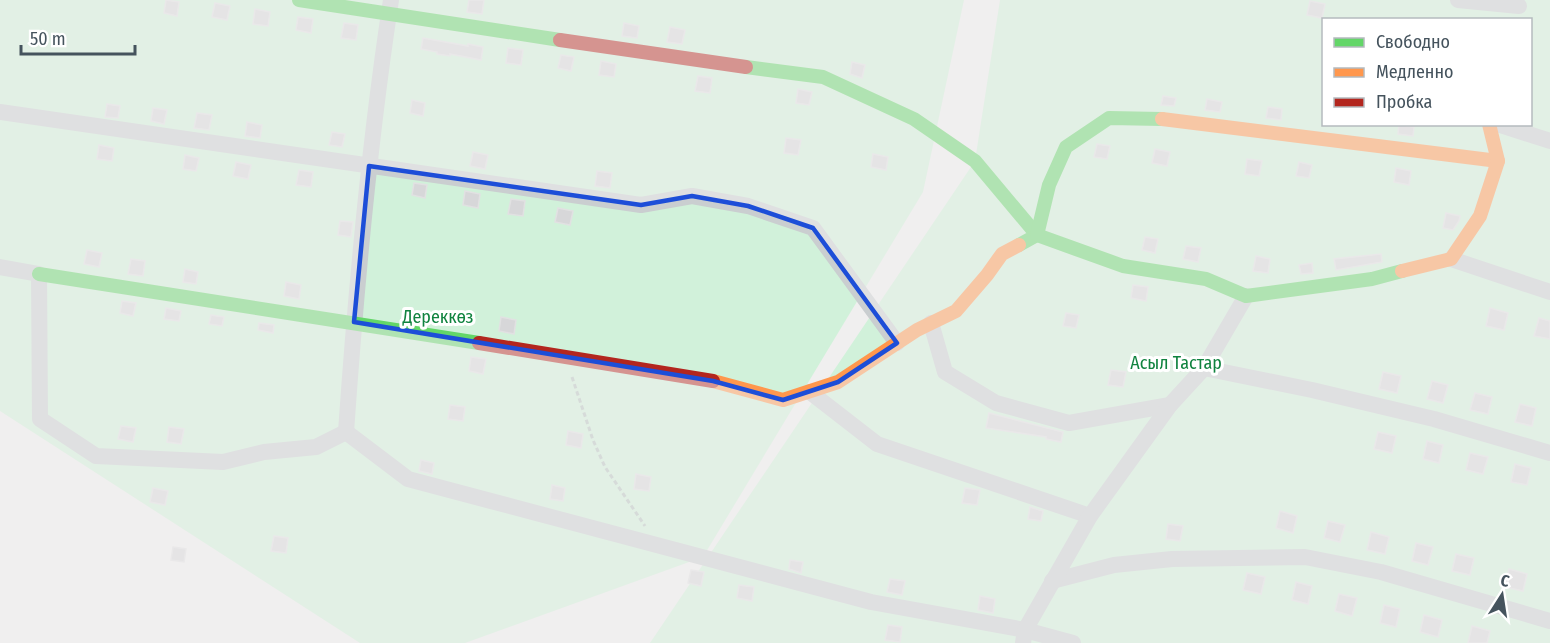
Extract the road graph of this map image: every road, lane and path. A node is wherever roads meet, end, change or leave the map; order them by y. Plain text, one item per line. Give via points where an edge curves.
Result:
1 (299, 0) edge
2 (1458, 0) edge
3 (390, 7) edge
4 (1519, 8) edge
5 (0, 112) edge
6 (1489, 126) edge
7 (1503, 126) edge
8 (1550, 141) edge
9 (1498, 161) junction
10 (369, 166) junction
11 (1037, 236) junction
12 (1451, 260) junction
13 (0, 267) edge
14 (39, 274) junction
15 (1550, 292) edge
16 (1246, 296) junction
17 (354, 322) junction
18 (931, 323) junction
19 (897, 343) junction
20 (565, 356) junction
21 (1204, 368) junction
22 (810, 392) junction
23 (1170, 405) junction
24 (346, 432) junction
25 (1550, 453) edge
26 (1090, 516) junction
27 (657, 546) junction
28 (1052, 580) junction
29 (1550, 621) edge
30 (1024, 637) edge
31 (1073, 643) edge

1 - 3 street
2 - 4 street
3 - 10 street
3 - 11 street via 641,53 823,77 914,119 975,161
5 - 10 street
6 - 9 street
7 - 8 street
9 - 11 street via 1150,118 1109,118 1066,147 1049,185
9 - 12 street via 1479,216
10 - 17 street
10 - 19 street via 641,205 692,196 748,206 813,228
11 - 16 street via 1123,266 1206,279
11 - 18 street via 1002,254 956,311
12 - 15 street
12 - 16 street via 1372,279
13 - 14 street
14 - 17 street
14 - 24 street via 40,420 96,456 222,462 264,452 316,447
16 - 21 street
17 - 20 street
17 - 24 street
18 - 19 street
18 - 23 street via 945,372 996,403 1069,423
19 - 22 street via 838,382
20 - 22 street via 713,381 783,400
20 - 27 path via 605,467
21 - 23 street
21 - 25 street via 1423,417
22 - 26 street via 877,444
23 - 26 street
24 - 27 street via 408,479
26 - 28 street
27 - 30 street
28 - 29 street via 1114,565 1172,559 1305,557 1381,572
28 - 30 street
30 - 31 street

